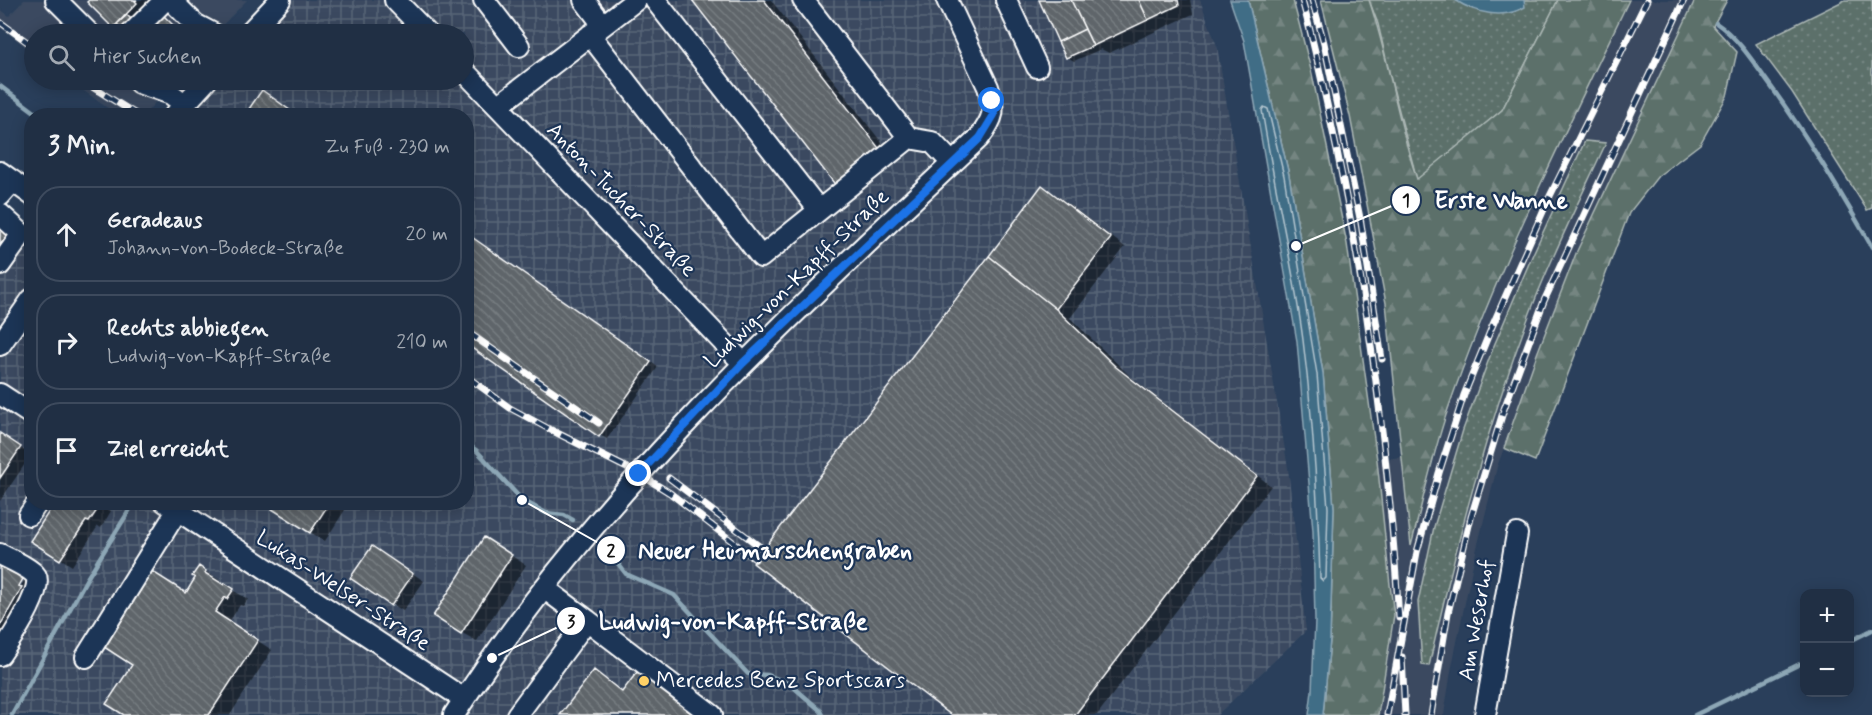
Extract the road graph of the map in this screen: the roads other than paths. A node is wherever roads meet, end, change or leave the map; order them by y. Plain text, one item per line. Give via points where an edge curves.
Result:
1 (56, 0) edge
2 (280, 0) edge
3 (395, 0) edge
4 (484, 0) edge
5 (584, 0) edge
6 (636, 0) edge
7 (655, 0) edge
8 (803, 0) edge
9 (947, 0) edge
10 (1006, 0) edge
11 (162, 1) edge
12 (80, 24) edge
13 (140, 24) edge
14 (185, 24) edge
15 (257, 24) edge
16 (418, 24) edge
17 (596, 30) junction
18 (519, 46) dead end
19 (1037, 68) dead end
20 (474, 81) edge
21 (161, 90) edge
22 (198, 90) edge
23 (498, 106) junction
24 (178, 108) edge
25 (181, 108) edge
26 (909, 138) junction
27 (952, 164) junction
28 (4, 183) edge
29 (24, 192) edge
30 (819, 210) junction
31 (0, 214) edge
32 (0, 265) edge
33 (24, 310) edge
34 (0, 345) edge
35 (743, 363) junction
36 (0, 394) edge
37 (24, 410) edge
38 (171, 510) edge
39 (179, 510) edge
40 (1517, 534) dead end
41 (0, 554) edge
42 (544, 588) junction
43 (587, 620) junction
44 (0, 656) edge
45 (86, 657) dead end
46 (459, 707) edge
47 (517, 715) edge
48 (712, 715) edge
49 (1485, 715) edge

1 - 12 street
2 - 15 street
3 - 16 street
4 - 18 street
5 - 17 street
6 - 17 street
7 - 30 street
8 - 26 street
9 - 27 street, Ludwig-von-Kapff-Straße via 988,87 994,115 980,138
10 - 19 street
11 - 13 street
11 - 14 street
17 - 23 street
17 - 30 street via 761,257
20 - 23 street, Anton-Tucher-Straße
21 - 24 street via 171,94
22 - 25 street
23 - 35 street, Anton-Tucher-Straße
26 - 27 street via 932,142
26 - 30 street
27 - 35 street, Ludwig-von-Kapff-Straße
28 - 29 street
31 - 32 street via 22,234
33 - 34 street
35 - 42 street, Ludwig-von-Kapff-Straße via 616,498
36 - 37 street
38 - 45 street
39 - 46 street, Lukas-Welser-Straße
40 - 49 street, Am Weserhof
41 - 44 street via 38,579 35,595
42 - 43 street
42 - 46 street, Ludwig-von-Kapff-Straße
43 - 47 street
43 - 48 street

